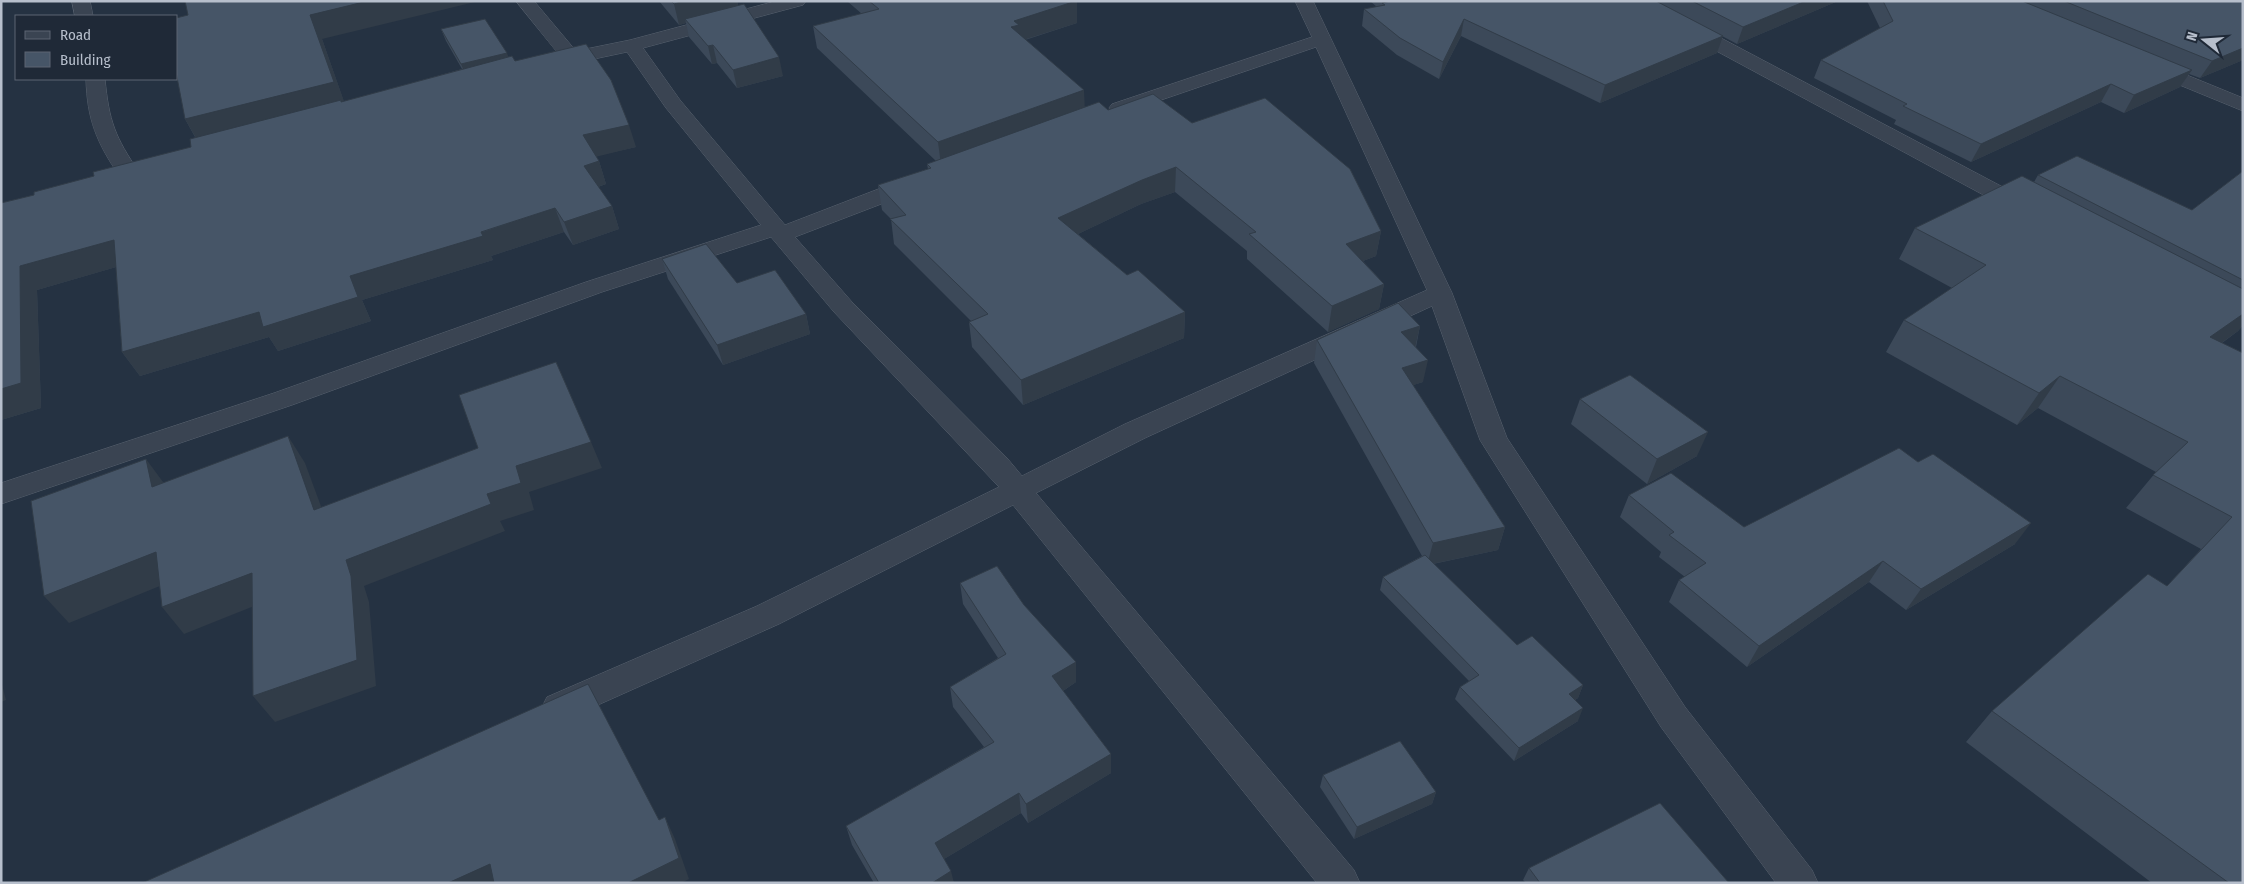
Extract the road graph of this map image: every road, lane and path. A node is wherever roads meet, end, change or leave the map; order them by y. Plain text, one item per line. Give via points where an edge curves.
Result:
1 (81, 1) edge
2 (526, 1) edge
3 (797, 1) edge
4 (1304, 1) edge
5 (1637, 1) edge
6 (84, 15) edge
7 (1323, 39) junction
8 (632, 45) junction
9 (571, 57) junction
10 (2136, 61) edge
11 (542, 65) edge
12 (96, 80) edge
13 (2243, 105) edge
14 (1102, 114) edge
15 (129, 172) edge
16 (929, 178) edge
17 (2041, 216) edge
18 (778, 231) junction
19 (1440, 293) junction
20 (1020, 491) junction
21 (1, 494) edge
22 (531, 719) edge
23 (1341, 883) edge
24 (1799, 883) edge

1 - 6 street
2 - 9 street
3 - 8 street
4 - 7 street
5 - 17 street
7 - 14 street
7 - 19 street
8 - 9 street
8 - 18 street via 673,104
9 - 11 street
10 - 13 street
12 - 15 street via 98,113 112,149
16 - 18 street
18 - 20 street via 843,307
18 - 21 street via 594,288 283,399
19 - 20 street via 1153,423
19 - 24 street via 1494,440 1673,716
20 - 22 street via 768,615
20 - 23 street

